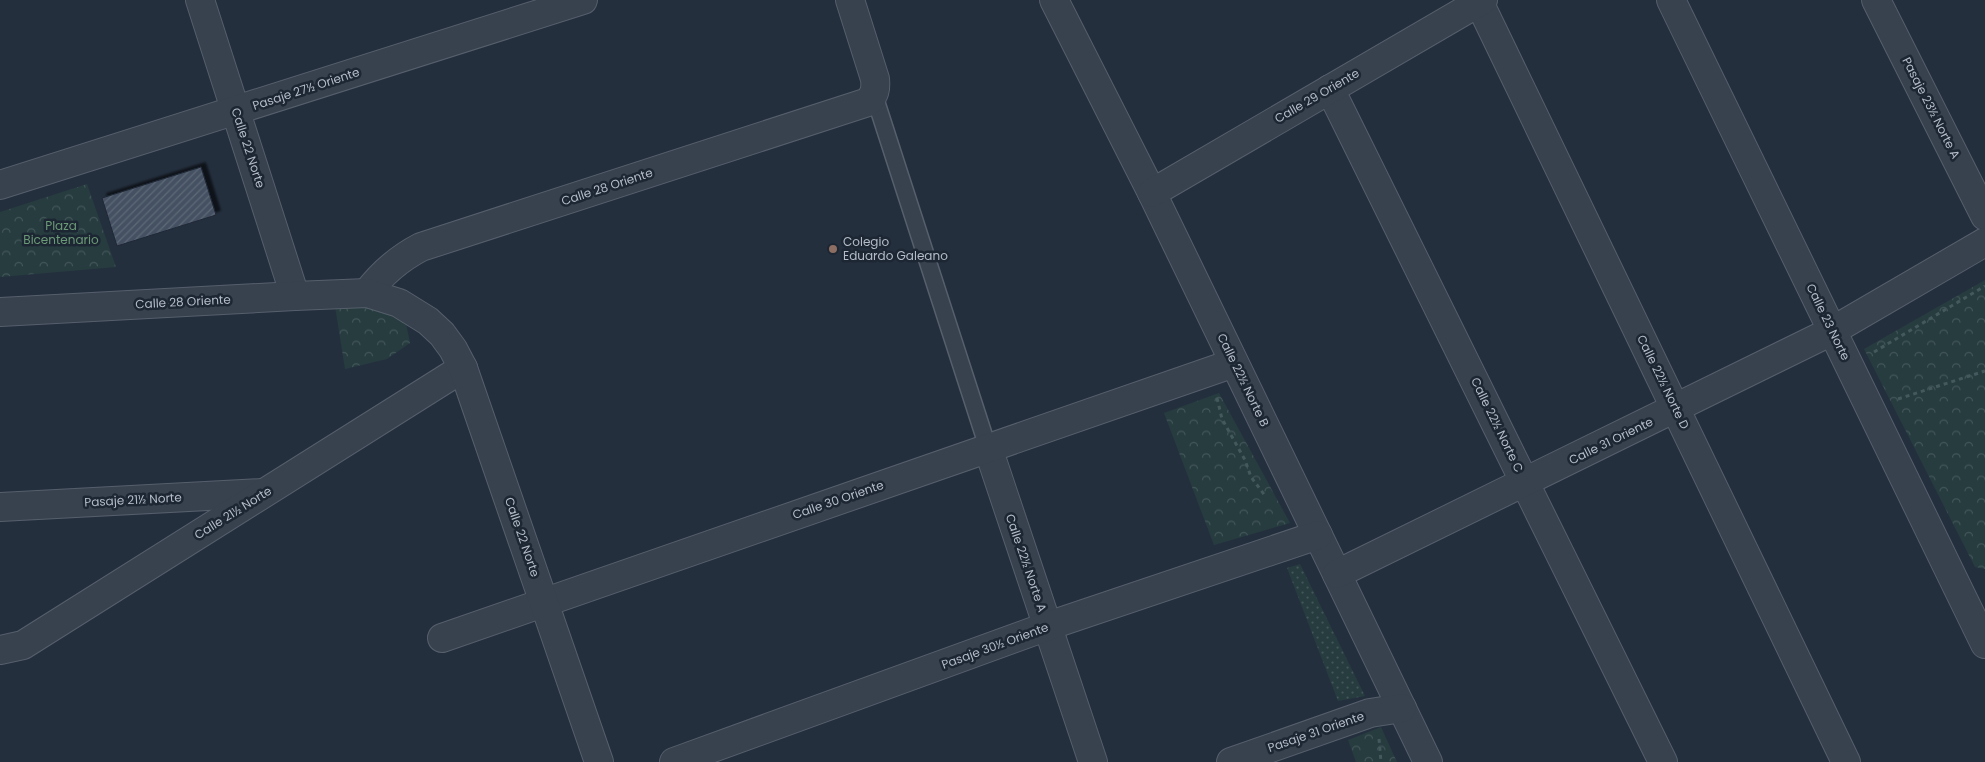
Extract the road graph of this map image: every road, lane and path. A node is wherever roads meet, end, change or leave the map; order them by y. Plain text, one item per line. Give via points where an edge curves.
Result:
1 (200, 0) edge
2 (583, 0) edge
3 (850, 0) edge
4 (1054, 0) edge
5 (1671, 0) edge
6 (1876, 0) edge
7 (1481, 1) edge
8 (1330, 89) junction
9 (867, 100) junction
10 (236, 111) junction
11 (0, 185) edge
12 (1152, 193) junction
13 (1985, 216) edge
14 (1985, 242) edge
15 (1985, 286) edge
16 (367, 293) junction
17 (295, 296) junction
18 (0, 312) edge
19 (428, 322) joint
20 (1832, 331) junction
21 (1234, 363) junction
22 (1850, 367) junction
23 (463, 368) junction
24 (1985, 371) edge
25 (1676, 409) junction
26 (1871, 411) junction
27 (988, 448) junction
28 (1525, 483) junction
29 (266, 493) junction
30 (0, 507) edge
31 (1318, 535) junction
32 (1337, 574) junction
33 (544, 602) junction
34 (1976, 606) edge
35 (1048, 626) junction
36 (442, 638) dead end
37 (1985, 644) edge
38 (0, 650) edge
39 (1402, 708) junction
40 (599, 762) edge
41 (674, 762) edge
42 (1093, 762) edge
43 (1231, 762) edge
44 (1428, 762) edge
45 (1663, 762) edge
46 (1846, 762) edge

1 - 10 street, Calle 22 Norte
2 - 10 street, Pasaje 27½ Oriente
3 - 9 street via 875,79 876,88
4 - 12 street, Calle 22½ Norte B
5 - 20 street, Calle 23 Norte
6 - 13 street, Pasaje 23½ Norte A
7 - 8 street, Calle 29 Oriente
7 - 25 street, Calle 22½ Norte D
8 - 12 street, Calle 29 Oriente
8 - 28 street, Calle 22½ Norte C
9 - 16 street, Calle 28 Oriente via 421,247 393,264
9 - 27 lane
10 - 11 street, Pasaje 27½ Oriente
10 - 17 street, Calle 22 Norte
12 - 21 street, Calle 22½ Norte B
14 - 20 street, Calle 31 Oriente
15 - 22 path
16 - 17 street, Calle 28 Oriente
16 - 19 street, Calle 28 Oriente via 398,303
17 - 18 street, Calle 28 Oriente
19 - 23 street, Calle 22 Norte via 453,348
20 - 22 street, Calle 23 Norte
20 - 25 street, Calle 31 Oriente
21 - 27 street, Calle 30 Oriente
21 - 31 street, Calle 22½ Norte B
22 - 26 street, Calle 23 Norte
23 - 29 street, Calle 21½ Norte
23 - 33 street, Calle 22 Norte
24 - 26 path
25 - 28 street, Calle 31 Oriente
25 - 46 street, Calle 22½ Norte D
26 - 34 street, Calle 23 Norte
27 - 33 street, Calle 30 Oriente
27 - 35 street, Calle 22½ Norte A
28 - 32 street, Calle 31 Oriente
28 - 45 street, Calle 22½ Norte C
29 - 30 street, Pasaje 21½ Norte
29 - 38 street, Calle 21½ Norte via 23,645
31 - 32 street, Calle 22½ Norte B
31 - 35 street, Pasaje 30½ Oriente
32 - 39 street, Calle 22½ Norte B
33 - 36 street, Calle 30 Oriente
33 - 40 street, Calle 22 Norte
34 - 37 street, Calle 23 Norte
35 - 41 street, Pasaje 30½ Oriente
35 - 42 street, Calle 22½ Norte A
39 - 43 street, Pasaje 31 Oriente via 1370,713
39 - 44 street, Calle 22½ Norte B

